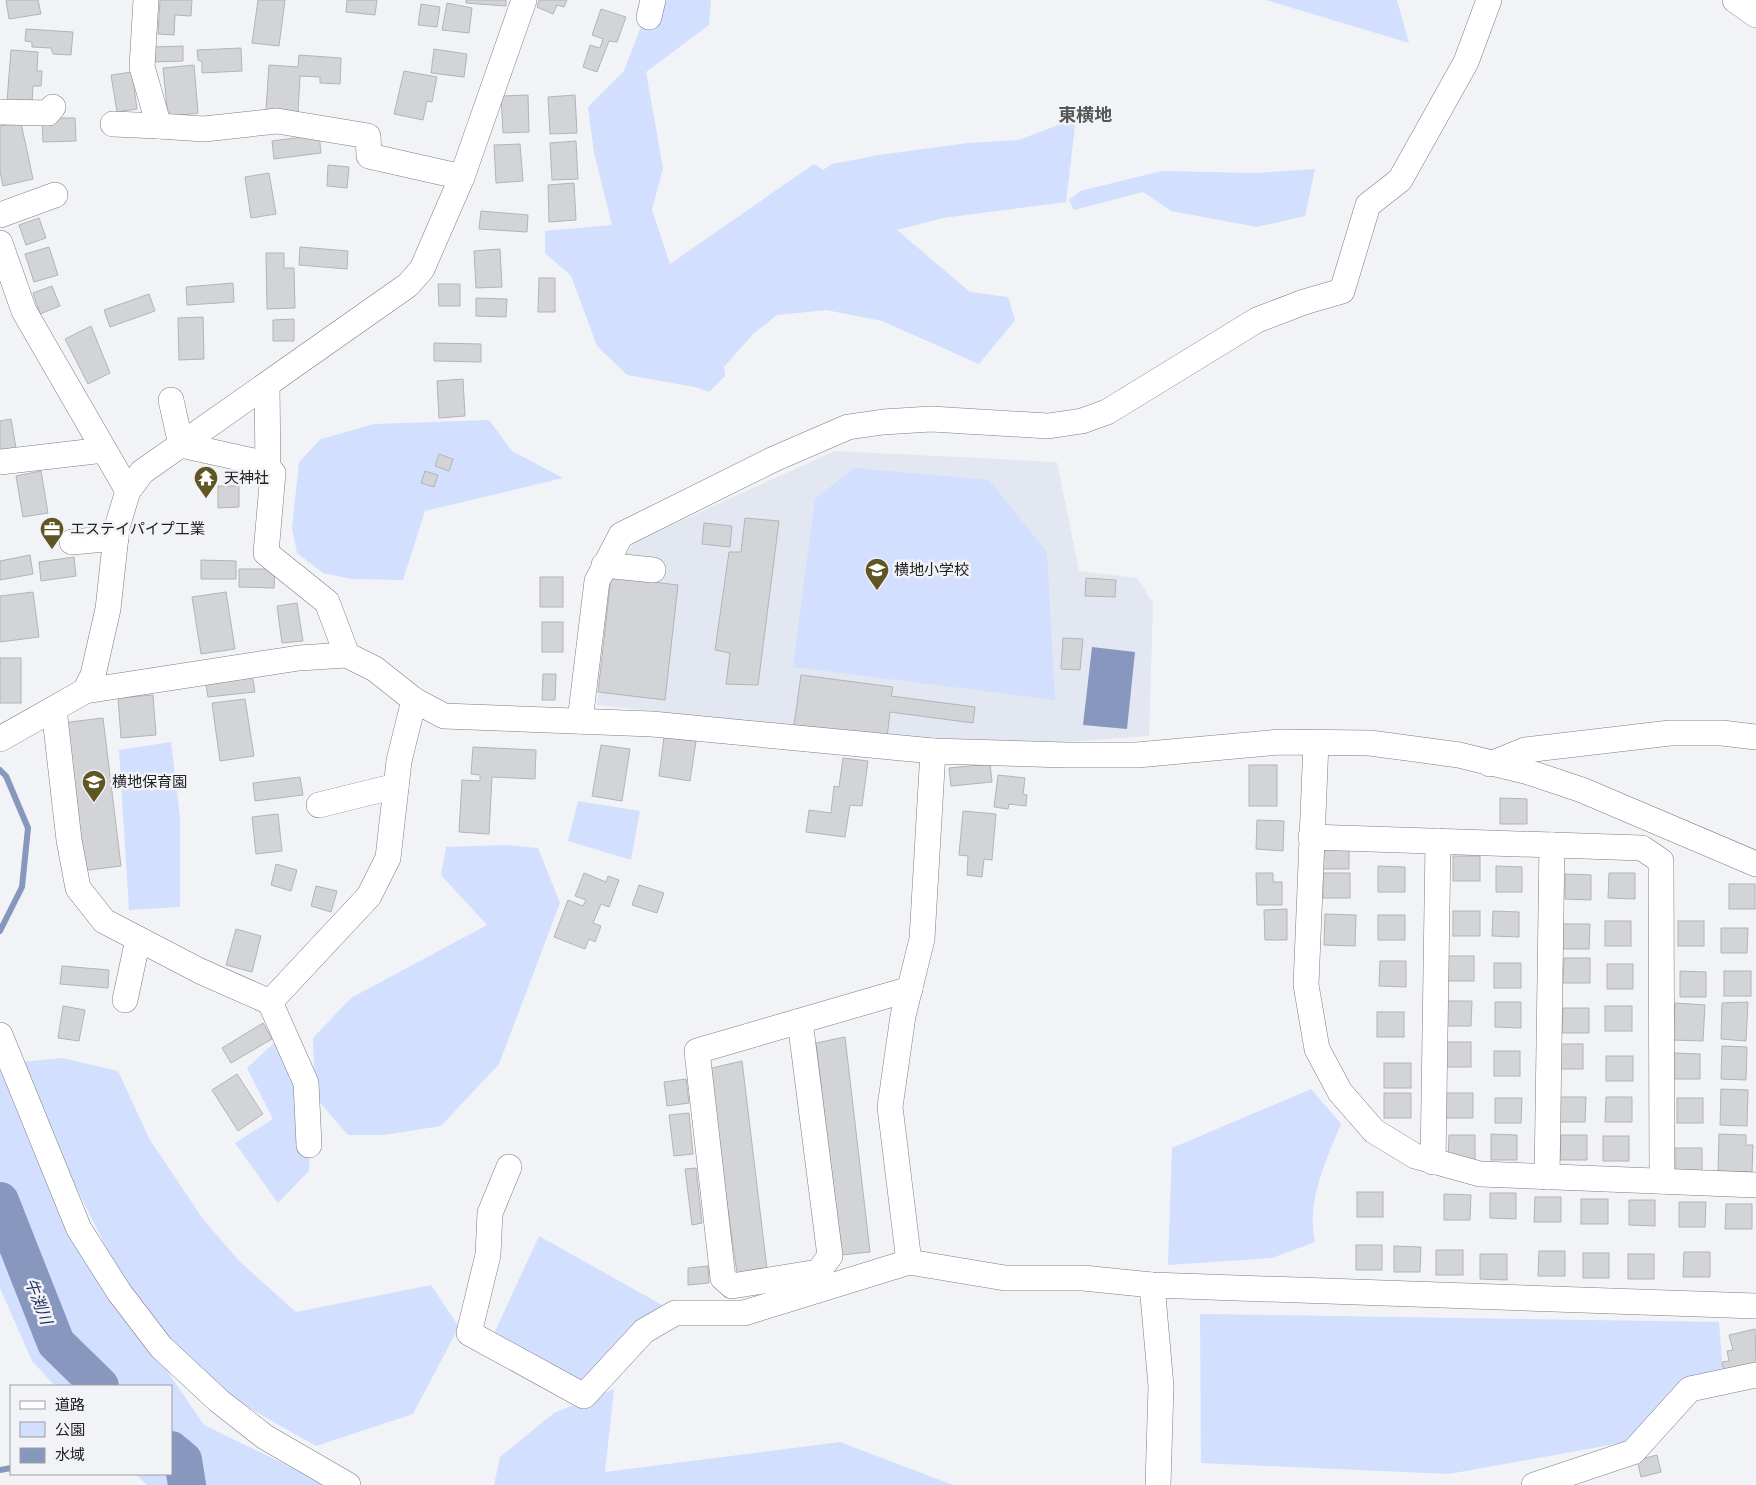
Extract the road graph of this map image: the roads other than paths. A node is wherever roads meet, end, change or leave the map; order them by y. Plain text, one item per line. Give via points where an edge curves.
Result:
1 (146, 0) edge
2 (524, 0) edge
3 (1489, 0) edge
4 (1735, 0) edge
5 (1756, 15) edge
6 (54, 107) dead end
7 (0, 112) edge
8 (113, 124) dead end
9 (159, 126) junction
10 (462, 177) junction
11 (55, 195) dead end
12 (0, 215) edge
13 (0, 243) edge
14 (267, 386) junction
15 (171, 400) dead end
16 (181, 445) junction
17 (104, 450) junction
18 (0, 462) edge
19 (268, 469) junction
20 (128, 491) junction
21 (116, 538) junction
22 (72, 542) dead end
23 (604, 566) junction
24 (653, 570) dead end
25 (347, 655) junction
26 (85, 691) junction
27 (414, 700) junction
28 (54, 709) junction
29 (580, 720) junction
30 (1756, 737) edge
31 (0, 740) edge
32 (1316, 743) junction
33 (933, 750) junction
34 (1490, 764) junction
35 (396, 786) junction
36 (318, 805) dead end
37 (1312, 837) junction
38 (1438, 841) junction
39 (1552, 845) junction
40 (1756, 864) edge
41 (138, 939) junction
42 (910, 989) junction
43 (125, 1000) dead end
44 (270, 1002) junction
45 (800, 1021) junction
46 (0, 1034) edge
47 (309, 1145) dead end
48 (1433, 1162) junction
49 (509, 1167) dead end
50 (1547, 1177) junction
51 (1662, 1181) junction
52 (1756, 1186) edge
53 (909, 1262) junction
54 (1152, 1285) junction
55 (1756, 1306) edge
56 (1756, 1375) edge
57 (348, 1485) edge
58 (1158, 1485) edge
59 (1534, 1485) edge

1 - 9 street via 142,67
2 - 10 street
3 - 23 street via 1466,62 1400,180 1368,205 1342,291 1257,320 1107,412 1082,421 1048,426 931,419 848,428 774,459 621,535
4 - 5 street
6 - 7 street via 48,113
8 - 9 street
9 - 10 street via 204,129 277,120 368,136 369,156
10 - 14 street via 422,269 408,285
11 - 12 street
13 - 17 street via 24,310
14 - 16 street
14 - 19 street
15 - 16 street
16 - 19 street via 263,463
16 - 20 street via 142,472
17 - 18 street
17 - 20 street
19 - 25 street via 273,473 266,553 327,602
20 - 21 street
21 - 22 street
21 - 26 street via 108,609 93,674
23 - 24 street
23 - 29 street via 597,581
25 - 26 street via 299,658
25 - 27 street via 375,669
26 - 28 street
27 - 29 street via 444,716
27 - 35 street
28 - 31 street
28 - 41 street via 69,840 78,888 104,921
29 - 33 street
30 - 34 street via 1670,733 1525,750
32 - 33 street via 1236,745 1137,754
32 - 34 street via 1370,743 1459,755
32 - 37 street
33 - 42 street via 922,939
34 - 40 street via 1525,771 1582,790
35 - 36 street
35 - 44 street via 388,858 369,896
37 - 38 street
37 - 48 street via 1306,985 1317,1049 1340,1092 1374,1131 1415,1156
38 - 39 street
38 - 48 street
39 - 50 street
39 - 51 street via 1642,848 1661,861
41 - 43 street
41 - 44 street
42 - 45 street
42 - 53 street via 890,1108
44 - 47 street via 306,1083
45 - 45 street via 697,1051 723,1278 732,1286 818,1272 830,1256
46 - 57 street via 79,1229 118,1292 161,1348 265,1437
48 - 50 street via 1480,1174
49 - 53 street via 490,1213 488,1255 469,1333 584,1396 644,1331 675,1313 744,1313
50 - 51 street
51 - 52 street
53 - 54 street via 1005,1278 1084,1278
54 - 55 street
54 - 58 street via 1161,1386
56 - 59 street via 1690,1389 1632,1452

